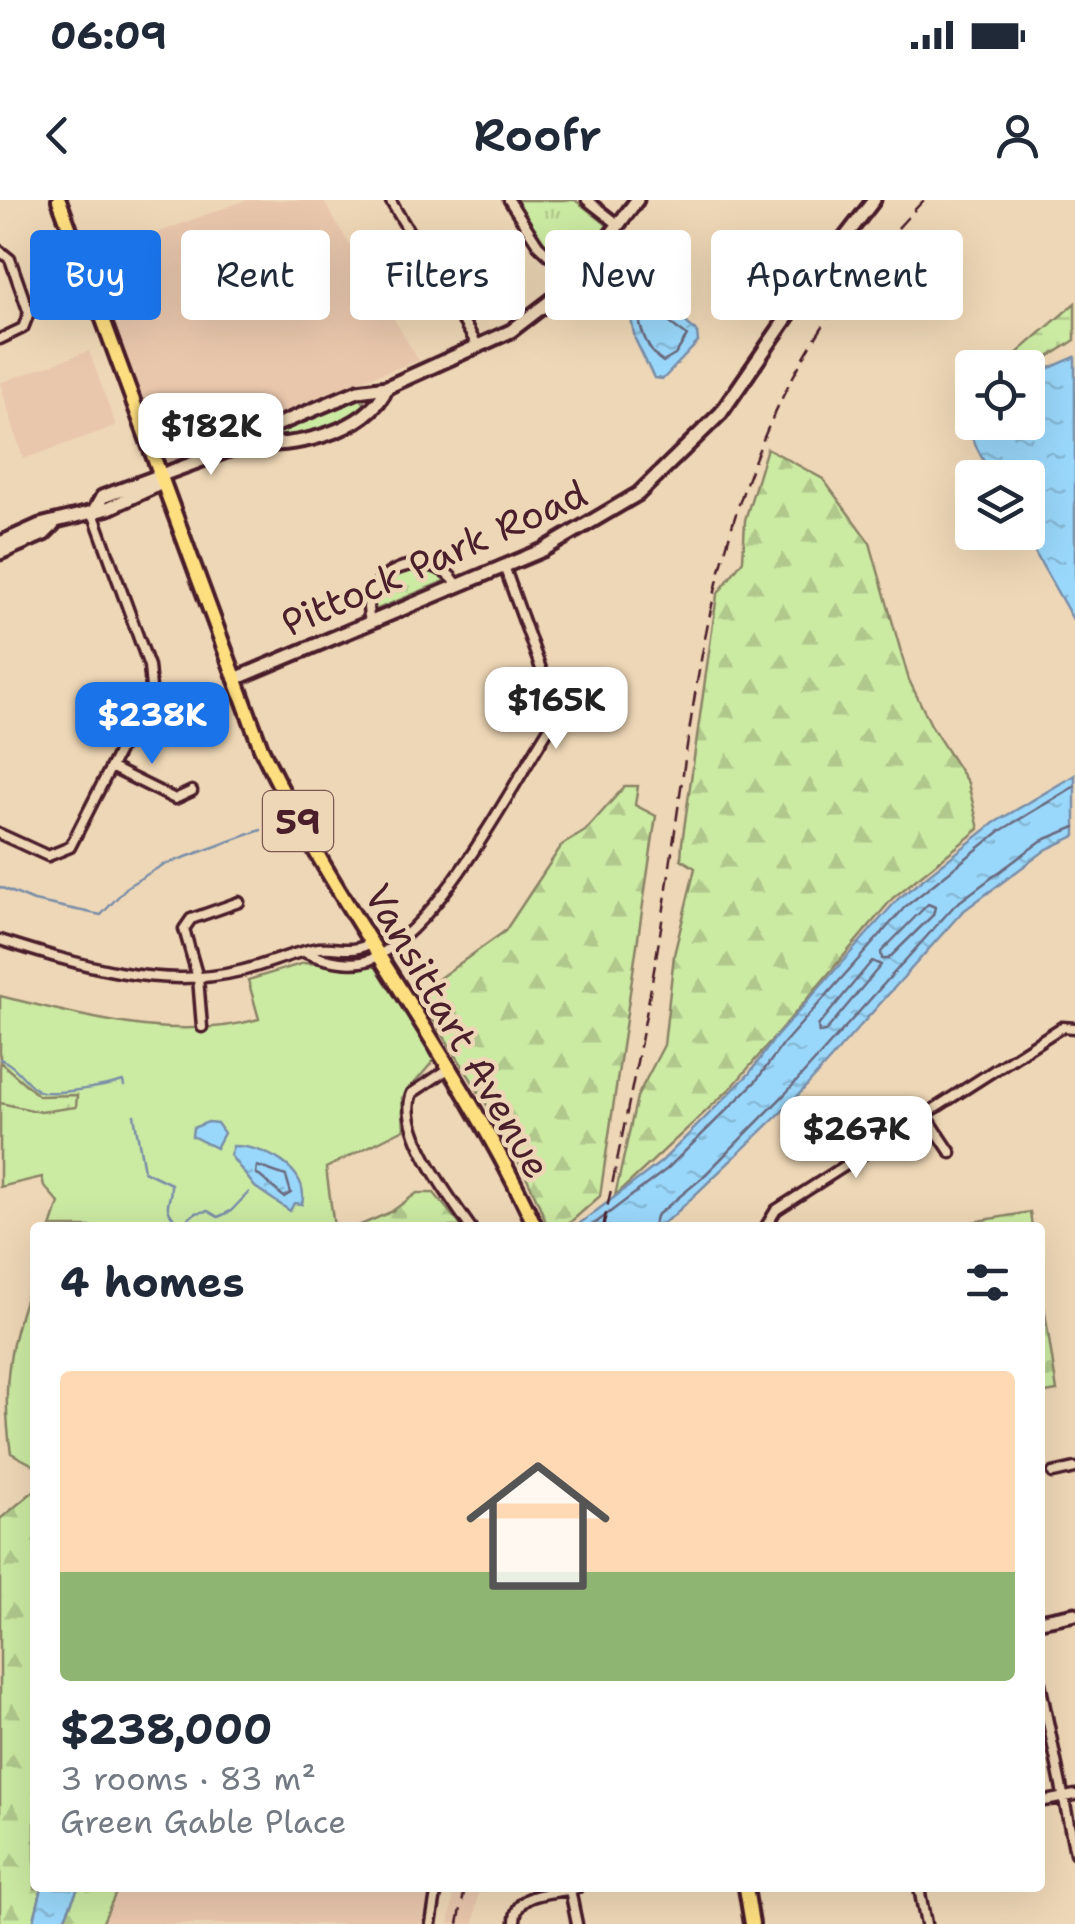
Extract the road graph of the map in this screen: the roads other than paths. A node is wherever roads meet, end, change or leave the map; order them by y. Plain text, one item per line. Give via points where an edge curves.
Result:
1 (60, 200) edge
2 (390, 200) edge
3 (508, 200) edge
4 (587, 200) edge
5 (637, 200) edge
6 (874, 200) edge
7 (619, 224) junction
8 (614, 230) edge
9 (0, 251) edge
10 (545, 252) edge
11 (545, 307) edge
12 (0, 339) edge
13 (478, 346) junction
14 (387, 387) junction
15 (248, 443) junction
16 (161, 479) junction
17 (94, 509) junction
18 (53, 525) junction
19 (0, 543) edge
20 (0, 553) edge
21 (504, 566) junction
22 (458, 586) junction
23 (371, 623) junction
24 (235, 679) junction
25 (112, 768) junction
26 (192, 791) dead end
27 (0, 834) edge
28 (239, 902) dead end
29 (0, 940) edge
30 (376, 948) junction
31 (306, 952) junction
32 (198, 978) junction
33 (202, 1027) dead end
34 (1075, 1028) edge
35 (450, 1068) junction
36 (926, 1114) junction
37 (951, 1153) dead end
38 (466, 1222) edge
39 (534, 1222) edge
40 (769, 1222) edge
41 (1075, 1468) edge
42 (1052, 1473) dead end
43 (1075, 1614) edge
44 (1045, 1620) edge
45 (1045, 1707) edge
46 (1075, 1795) edge
47 (1064, 1797) junction
48 (1045, 1801) edge
49 (1075, 1853) edge
50 (436, 1892) edge
51 (560, 1892) edge
52 (574, 1892) edge
53 (747, 1892) edge
54 (920, 1892) edge
55 (431, 1924) edge
56 (515, 1924) edge
57 (577, 1924) edge
58 (752, 1924) edge
59 (926, 1924) edge

1 - 16 main road, Vansittart Avenue / 59
2 - 13 street
3 - 10 street
4 - 7 street
5 - 7 street
6 - 21 street, Pittock Park Road via 694,443 602,518
7 - 8 street
9 - 12 street via 10,259 29,314 22,328
11 - 13 street
13 - 14 street
14 - 15 street via 349,394
14 - 15 street via 363,414 314,437
15 - 16 street
16 - 17 street via 102,497
16 - 24 main road, Vansittart Avenue / 59
17 - 18 street
17 - 25 street via 152,677 148,699
18 - 19 street
18 - 20 street
21 - 22 street, Pittock Park Road
21 - 30 street via 554,718 430,912
22 - 23 street, Pittock Park Road
22 - 23 street via 434,566 397,568 372,590
23 - 24 street, Pittock Park Road
24 - 30 main road, Vansittart Avenue / 59 via 286,800
25 - 26 street via 175,799
25 - 27 street via 64,852 48,856
28 - 32 street via 186,924
29 - 32 street via 121,972
30 - 31 street
30 - 31 street via 354,962
30 - 35 main road, Vansittart Avenue / 59
31 - 32 street
32 - 33 street
34 - 36 street via 1062,1027
35 - 38 street via 412,1093 408,1114
35 - 39 main road, Vansittart Avenue / 59
36 - 37 street
36 - 40 street via 776,1210
41 - 42 street
43 - 44 street
45 - 47 street
46 - 47 street
47 - 48 street
47 - 49 street
50 - 55 street
51 - 56 street via 524,1900
52 - 57 street
53 - 58 main road
54 - 59 street

